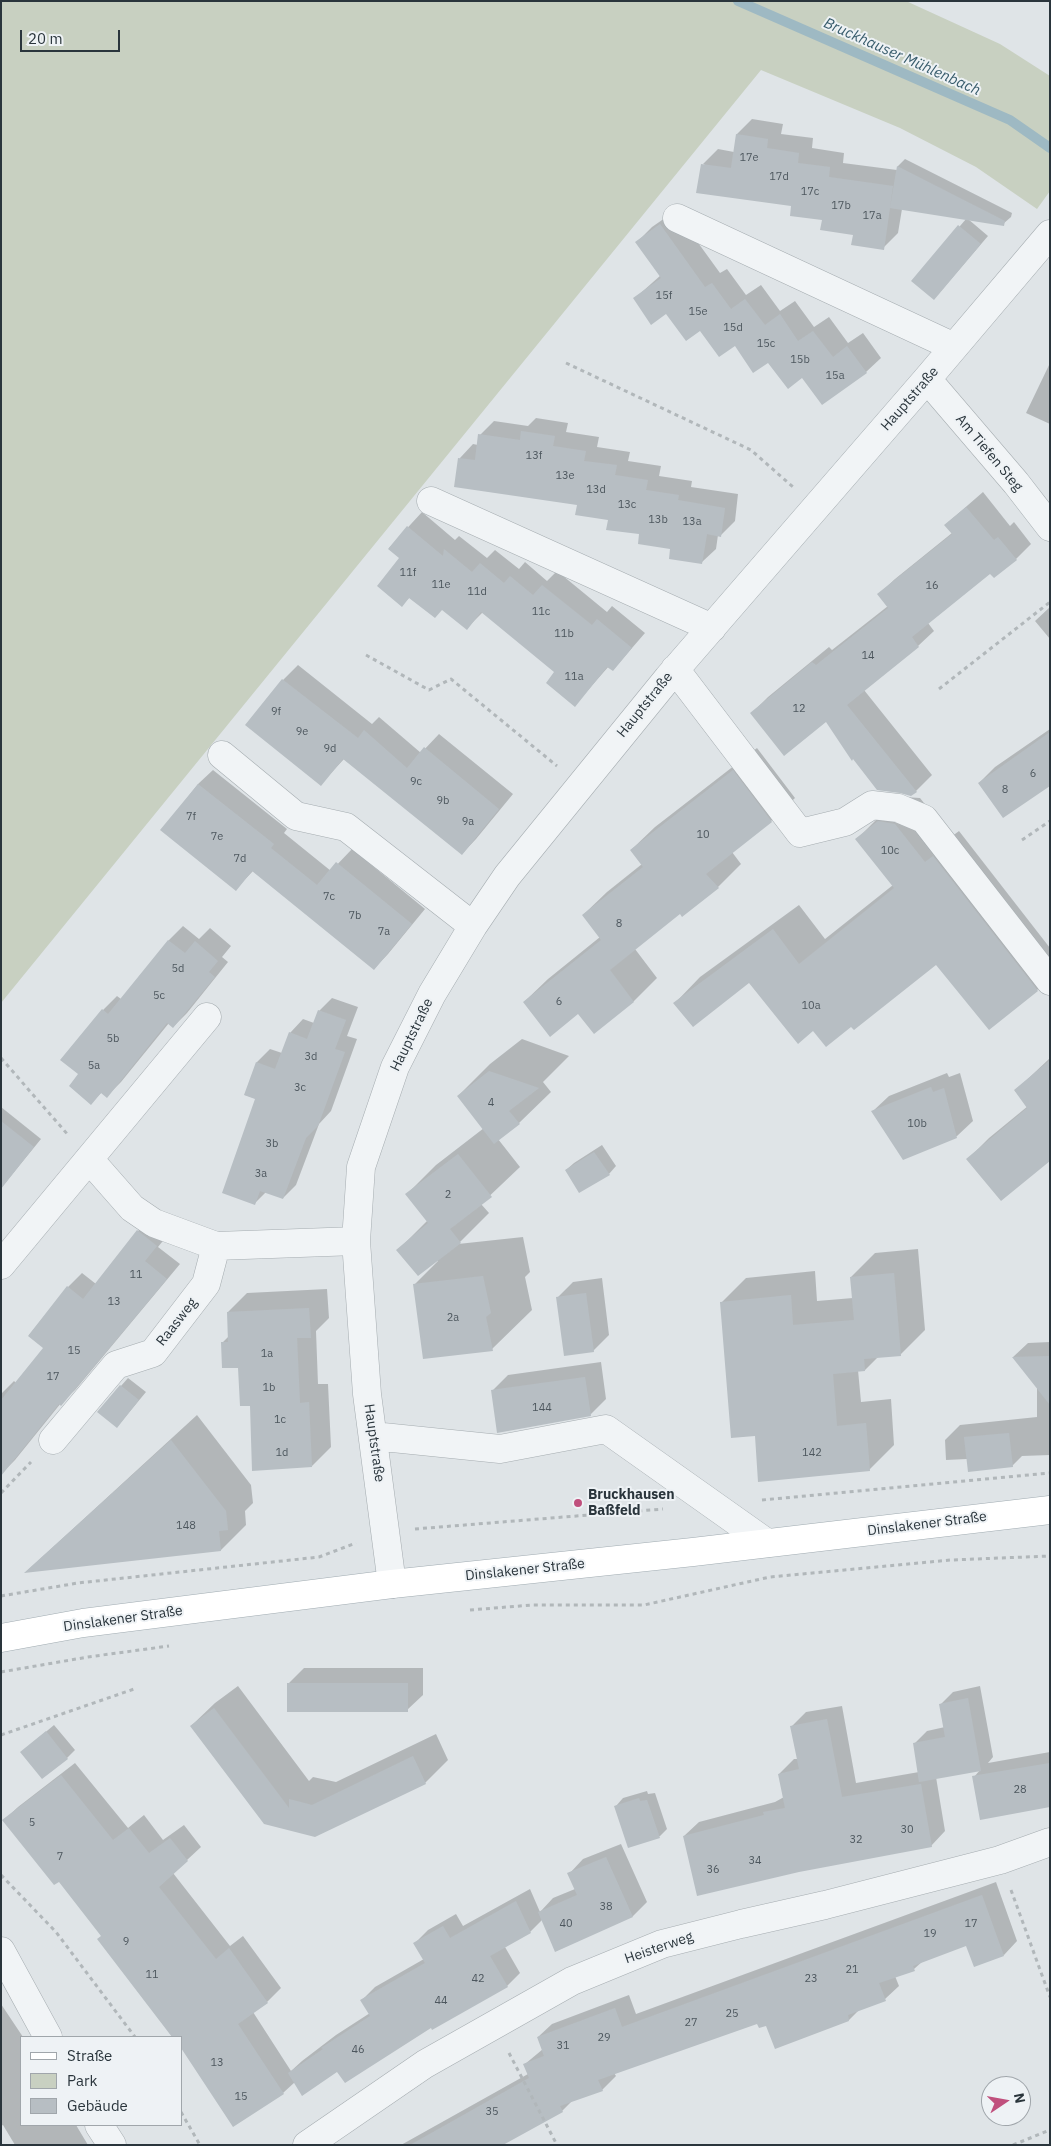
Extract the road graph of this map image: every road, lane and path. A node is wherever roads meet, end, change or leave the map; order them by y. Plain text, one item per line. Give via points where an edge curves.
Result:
1 (677, 218) dead end
2 (1050, 234) edge
3 (954, 347) junction
4 (566, 363) dead end
5 (927, 379) junction
6 (431, 502) dead end
7 (816, 508) junction
8 (1050, 528) edge
9 (1050, 602) edge
10 (712, 628) junction
11 (366, 655) dead end
12 (675, 669) junction
13 (939, 690) dead end
14 (222, 755) dead end
15 (580, 785) junction
16 (1050, 821) edge
17 (1022, 840) dead end
18 (473, 926) junction
19 (1050, 981) edge
20 (207, 1016) dead end
21 (1, 1058) edge
22 (89, 1159) junction
23 (356, 1241) junction
24 (216, 1246) junction
25 (1, 1265) edge
26 (373, 1436) junction
27 (53, 1440) joint
28 (1050, 1473) edge
29 (1, 1493) edge
30 (713, 1504) junction
31 (665, 1509) dead end
32 (1050, 1510) edge
33 (386, 1532) junction
34 (767, 1543) junction
35 (1050, 1556) edge
36 (392, 1584) junction
37 (1, 1596) edge
38 (464, 1610) dead end
39 (1, 1638) edge
40 (174, 1646) dead end
41 (1, 1672) edge
42 (137, 1688) dead end
43 (1, 1734) edge
44 (1050, 1842) edge
45 (1000, 1860) junction
46 (1, 1875) edge
47 (1, 1951) edge
48 (1050, 1997) edge
49 (495, 2025) junction
50 (47, 2036) edge
51 (134, 2036) edge
52 (182, 2114) edge
53 (100, 2126) edge
54 (1050, 2130) edge
55 (112, 2145) edge
56 (200, 2145) edge
57 (307, 2145) edge
58 (557, 2145) edge
59 (1013, 2145) edge

1 - 3 street
2 - 3 street, Hauptstraße
3 - 5 street, Hauptstraße
4 - 7 path via 752,450
5 - 7 street, Hauptstraße
5 - 8 street, Am Tiefen Steg
6 - 10 street
7 - 10 street, Hauptstraße
9 - 13 path
10 - 12 street, Hauptstraße
11 - 15 path via 429,690 451,679
12 - 15 street, Hauptstraße
12 - 19 street via 800,833 845,822 872,805 898,808 924,819
14 - 18 street via 296,816 346,827
15 - 18 street, Hauptstraße via 507,876
16 - 17 path
18 - 23 street, Hauptstraße via 432,994 395,1067 361,1167
20 - 22 street
21 - 22 path
22 - 24 street via 132,1208 154,1223
22 - 25 street
23 - 24 street
23 - 26 street, Hauptstraße
24 - 27 street, Raasweg via 206,1284 153,1353 116,1365
26 - 30 street via 500,1449 606,1429
26 - 33 street, Hauptstraße
27 - 29 path
28 - 30 path
30 - 34 street
31 - 33 path
32 - 34 main road, Dinslakener Straße
33 - 36 street, Hauptstraße
33 - 37 path via 319,1557 78,1583
34 - 36 main road, Dinslakener Straße
35 - 38 path via 951,1560 770,1577 644,1605 532,1605
36 - 39 main road, Dinslakener Straße via 83,1623
40 - 41 path
42 - 43 path
44 - 45 street, Heisterweg
45 - 48 path
45 - 49 street, Heisterweg via 662,1944 572,1981
46 - 51 path via 56,1932
47 - 50 street
49 - 57 street, Heisterweg via 425,2064
49 - 58 path
52 - 56 path
53 - 55 street
54 - 59 path

